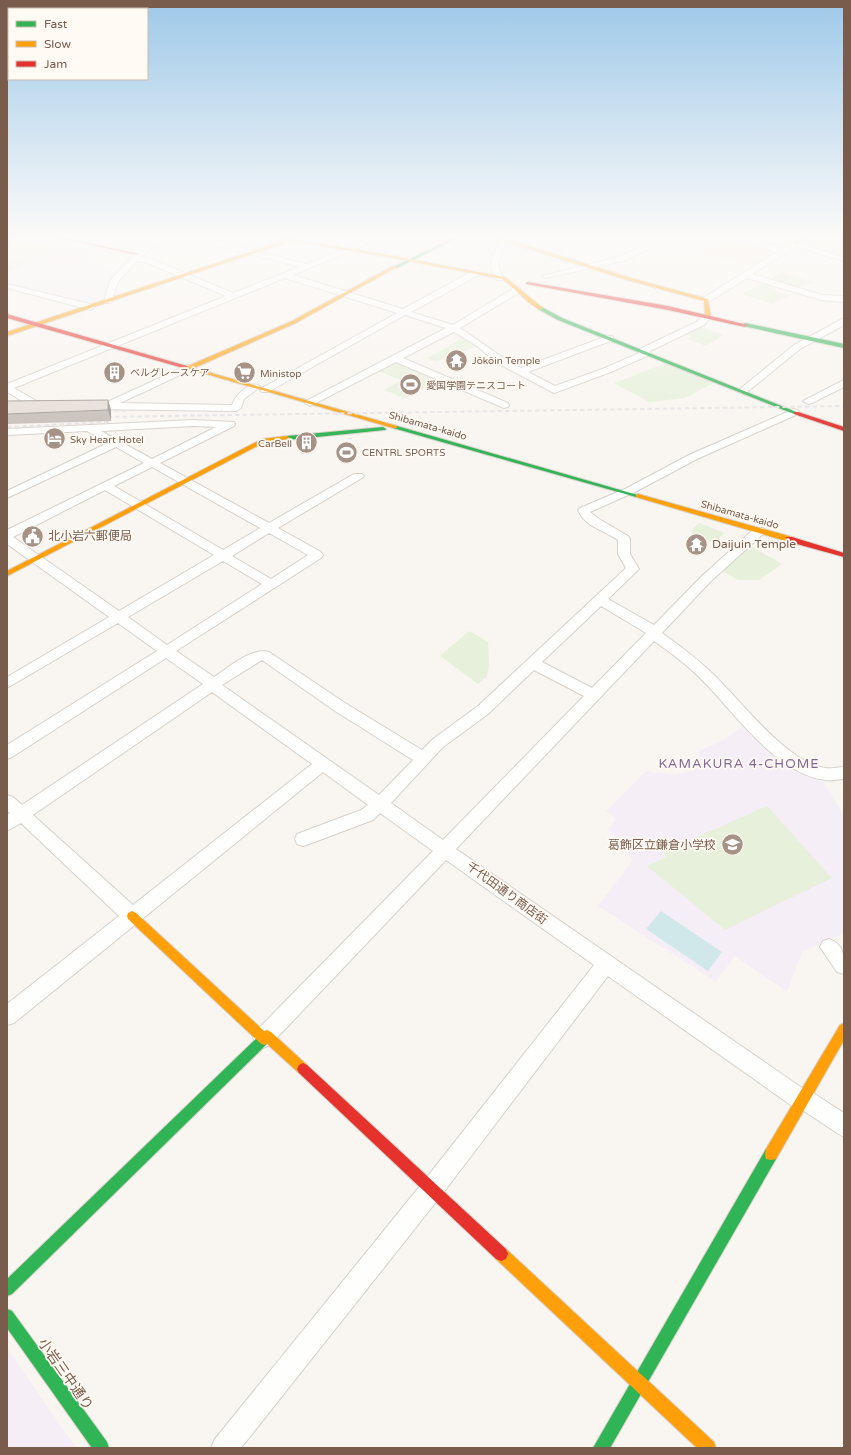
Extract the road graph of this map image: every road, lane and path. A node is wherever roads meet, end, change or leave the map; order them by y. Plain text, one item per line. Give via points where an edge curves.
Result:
1 (82, 304) edge
2 (98, 304) edge
3 (213, 304) edge
4 (328, 304) edge
5 (378, 304) edge
6 (419, 304) edge
7 (493, 304) edge
8 (531, 304) edge
9 (642, 304) edge
10 (706, 304) edge
11 (91, 306) junction
12 (404, 312) junction
13 (7, 316) edge
14 (708, 316) junction
15 (844, 321) edge
16 (36, 325) junction
17 (454, 328) junction
18 (7, 334) edge
19 (610, 338) junction
20 (811, 339) junction
21 (109, 346) junction
22 (844, 346) edge
23 (644, 352) junction
24 (395, 358) junction
25 (188, 368) junction
26 (520, 372) junction
27 (844, 383) edge
28 (7, 388) edge
29 (260, 389) junction
30 (743, 391) junction
31 (808, 401) dead end
32 (310, 403) junction
33 (60, 405) edge
34 (504, 405) dead end
35 (76, 406) edge
36 (106, 406) junction
37 (794, 412) junction
38 (396, 428) junction
39 (91, 429) junction
40 (844, 429) edge
41 (7, 432) edge
42 (117, 443) junction
43 (153, 463) junction
44 (358, 476) dead end
45 (185, 481) junction
46 (106, 486) junction
47 (624, 493) junction
48 (7, 495) edge
49 (141, 505) junction
50 (269, 528) junction
51 (759, 531) junction
52 (7, 535) edge
53 (7, 538) edge
54 (224, 555) junction
55 (844, 555) edge
56 (36, 559) junction
57 (7, 574) edge
58 (271, 584) junction
59 (599, 600) junction
60 (119, 617) junction
61 (654, 633) junction
62 (167, 651) junction
63 (532, 663) junction
64 (7, 683) edge
65 (213, 684) junction
66 (593, 695) junction
67 (7, 753) edge
68 (424, 759) junction
69 (323, 764) junction
70 (844, 773) edge
71 (7, 801) edge
72 (379, 805) junction
73 (21, 814) junction
74 (7, 824) edge
75 (303, 840) dead end
76 (444, 848) junction
77 (132, 916) junction
78 (829, 947) dead end
79 (606, 964) junction
80 (844, 966) edge
81 (7, 1016) edge
82 (844, 1029) edge
83 (263, 1039) junction
84 (803, 1099) junction
85 (844, 1126) edge
86 (432, 1189) junction
87 (7, 1289) edge
88 (7, 1316) edge
89 (638, 1383) junction
90 (101, 1448) edge
91 (224, 1448) edge
92 (601, 1448) edge
93 (708, 1448) edge

1 - 11 street
2 - 11 street
3 - 21 street
4 - 25 street via 294,322
5 - 12 street
6 - 12 street
7 - 17 street
8 - 19 street
9 - 14 street
10 - 14 street
11 - 16 street
12 - 17 street
12 - 29 street
13 - 16 street, Shibamata-kaido
14 - 20 street
14 - 23 street via 701,323
15 - 20 street
16 - 18 street
16 - 21 street, Shibamata-kaido
17 - 24 street
17 - 26 street via 480,344 500,362
19 - 23 street
19 - 26 street
20 - 22 street
20 - 30 street via 797,347
21 - 25 street, Shibamata-kaido
21 - 28 street
23 - 26 street via 554,390
23 - 30 street
24 - 32 street
24 - 34 street
25 - 29 street, Shibamata-kaido
25 - 36 street
27 - 31 street
28 - 33 street via 36,405
29 - 32 street, Shibamata-kaido
29 - 36 street via 239,398 236,408
30 - 37 street
32 - 38 street, Shibamata-kaido
35 - 36 street
37 - 40 street
37 - 47 street via 693,457
38 - 45 street via 264,440
38 - 47 street, Shibamata-kaido
39 - 41 street
39 - 42 street
39 - 43 street via 193,423 230,424
42 - 43 street
42 - 48 street
43 - 45 street
43 - 46 street
44 - 50 street
45 - 49 street
45 - 50 street
46 - 49 street
46 - 52 street
47 - 51 street, Shibamata-kaido
47 - 59 street via 584,510 587,517 624,538 624,554 633,569
49 - 54 street
49 - 56 street
50 - 54 street
50 - 58 street via 317,556
51 - 55 street, Shibamata-kaido
51 - 61 street via 706,578
53 - 56 street, 千代田通り商店街
54 - 58 street
54 - 60 street
56 - 57 street
56 - 60 street, 千代田通り商店街
58 - 62 street
59 - 61 street
59 - 63 street
60 - 62 street, 千代田通り商店街
60 - 64 street
61 - 66 street
61 - 70 street via 685,656 784,755 818,772 834,775
62 - 65 street, 千代田通り商店街
62 - 67 street
63 - 66 street
63 - 68 street via 483,710 438,744
65 - 68 street via 254,658 264,655 340,707
65 - 69 street, 千代田通り商店街
65 - 73 street
66 - 76 street
68 - 72 street
69 - 72 street, 千代田通り商店街
69 - 77 street
71 - 73 street
72 - 75 street via 367,815
72 - 76 street, 千代田通り商店街
73 - 74 street
73 - 77 street
76 - 79 street, 千代田通り商店街
76 - 83 street
77 - 81 street
77 - 83 street
78 - 80 street
79 - 84 street, 千代田通り商店街
79 - 86 street
82 - 84 street
83 - 86 street via 266,1036
83 - 87 street
84 - 85 street, 千代田通り商店街
84 - 89 street
86 - 89 street
86 - 91 street
88 - 90 street, 小岩三中通り
89 - 92 street
89 - 93 street

